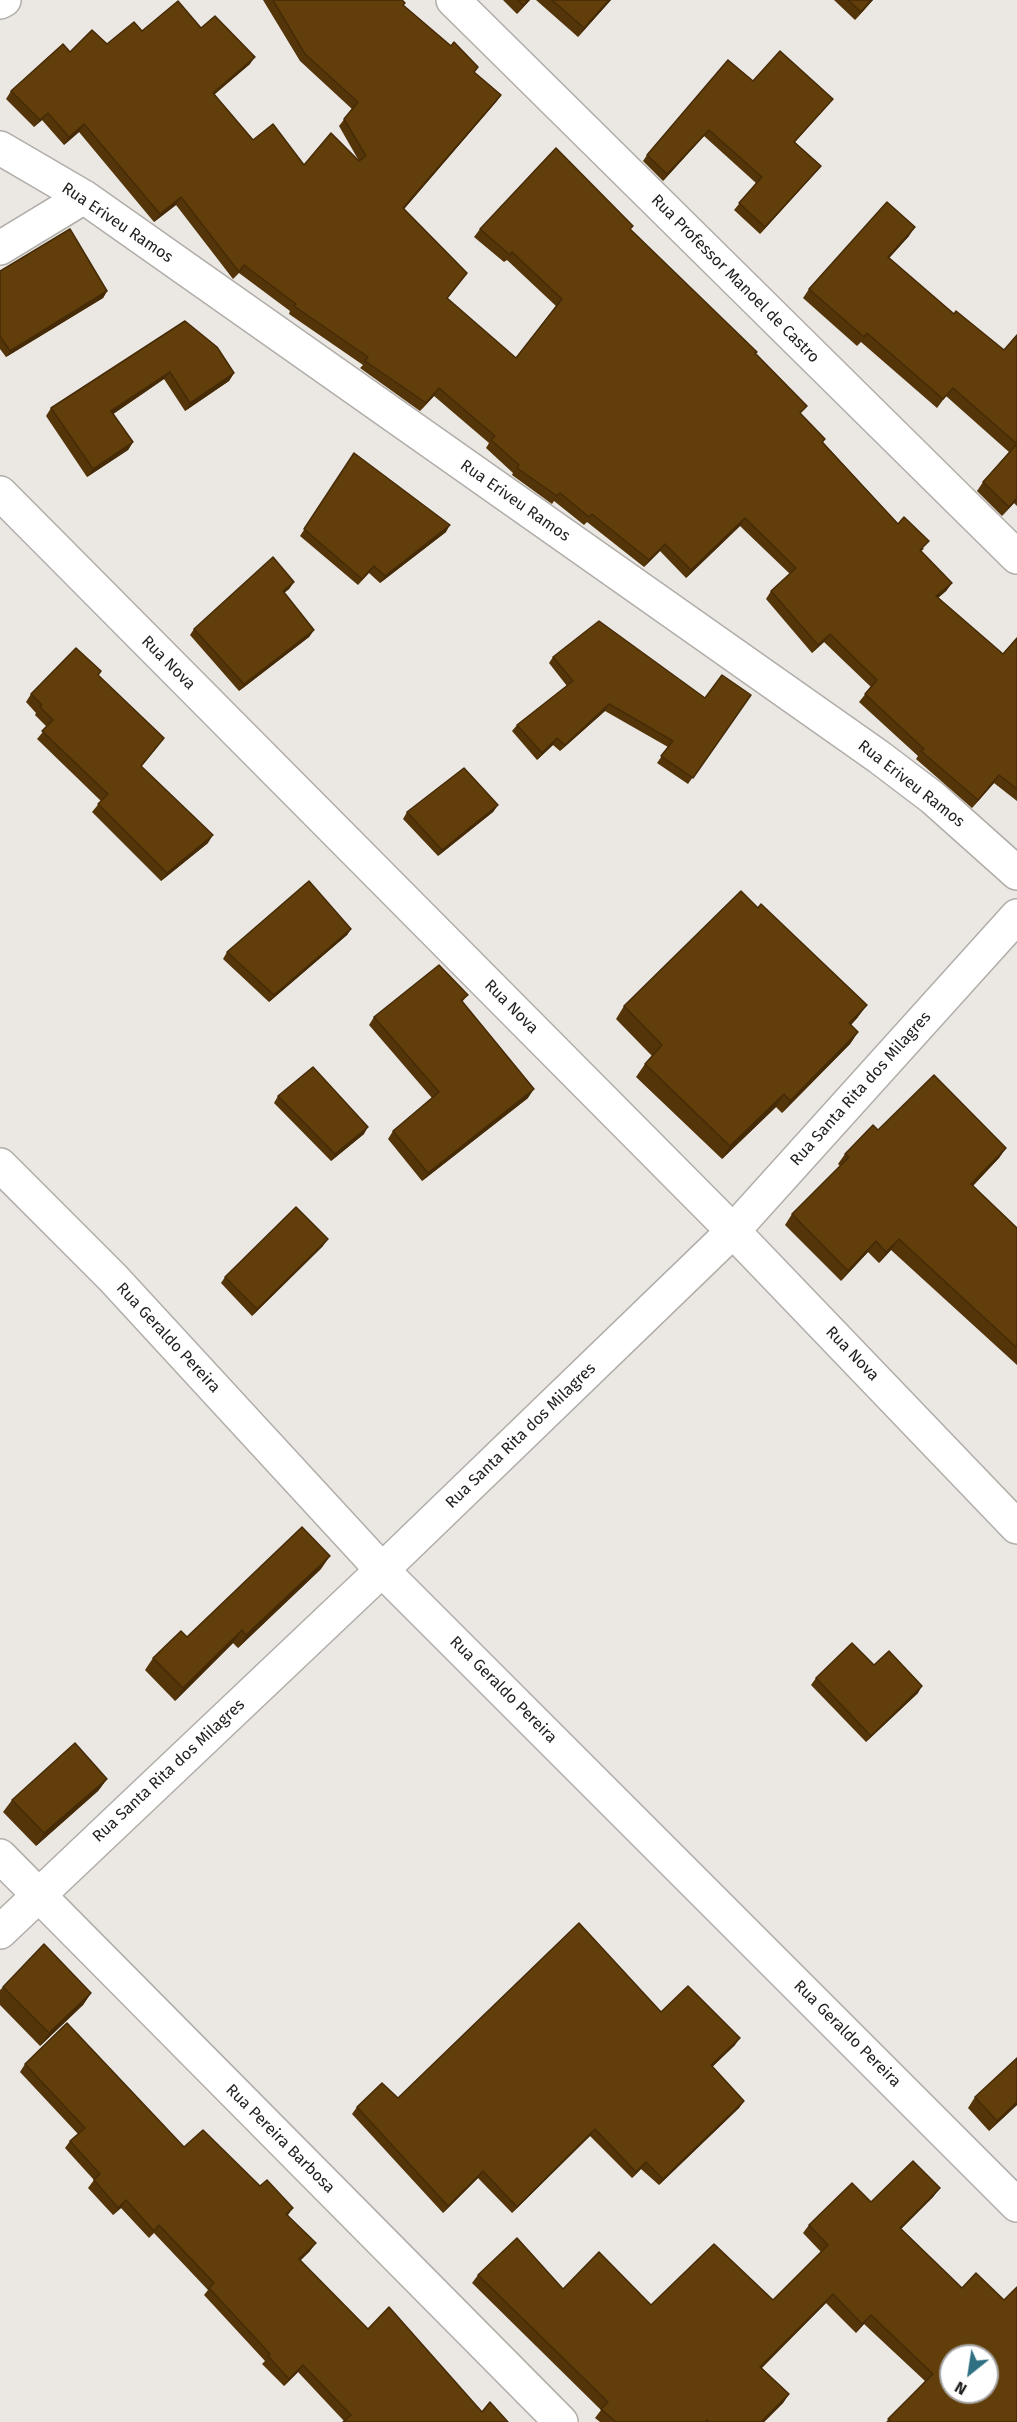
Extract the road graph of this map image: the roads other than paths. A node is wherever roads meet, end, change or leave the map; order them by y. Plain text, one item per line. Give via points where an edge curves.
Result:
1 (4, 0) edge
2 (453, 0) edge
3 (0, 2) edge
4 (0, 148) edge
5 (84, 197) junction
6 (0, 248) edge
7 (0, 493) edge
8 (1017, 557) edge
9 (1017, 873) edge
10 (1017, 916) edge
11 (0, 1165) edge
12 (733, 1231) junction
13 (1017, 1527) edge
14 (382, 1570) junction
15 (0, 1857) edge
16 (37, 1894) junction
17 (0, 1932) edge
18 (1017, 2205) edge
19 (561, 2422) edge

1 - 3 street
2 - 8 street, Rua Professor Manoel de Castro
4 - 5 street, Rua Eriveu Ramos
5 - 6 street
5 - 9 street, Rua Eriveu Ramos via 879,757 933,798
7 - 12 street, Rua Nova
10 - 12 street, Rua Santa Rita dos Milagres
11 - 14 street, Rua Geraldo Pereira via 112,1278
12 - 13 street, Rua Nova
12 - 14 street, Rua Santa Rita dos Milagres
14 - 16 street, Rua Santa Rita dos Milagres
14 - 18 street, Rua Geraldo Pereira
15 - 16 street, Rua Pereira Barbosa
16 - 17 street, Rua Santa Rita dos Milagres
16 - 19 street, Rua Pereira Barbosa

